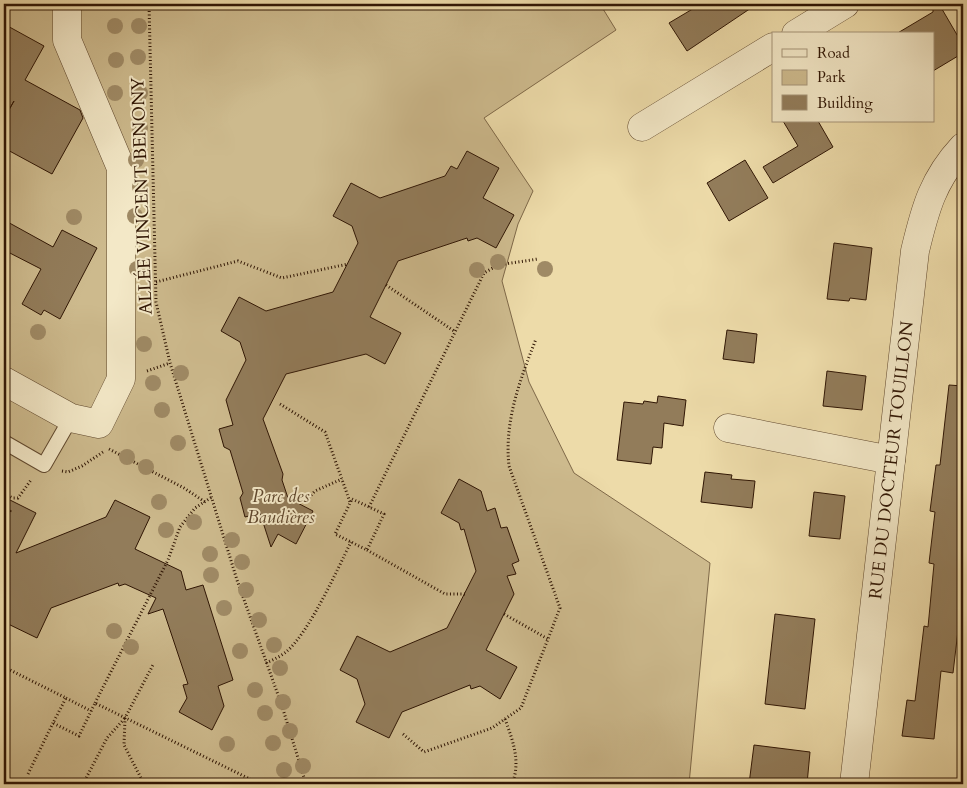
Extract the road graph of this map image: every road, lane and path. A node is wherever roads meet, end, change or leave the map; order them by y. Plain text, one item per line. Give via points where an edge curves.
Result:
1 (67, 4) edge
2 (149, 4) edge
3 (846, 4) edge
4 (799, 32) edge
5 (772, 49) edge
6 (642, 127) dead end
7 (963, 147) edge
8 (538, 259) dead end
9 (348, 264) dead end
10 (156, 282) junction
11 (386, 286) dead end
12 (454, 331) junction
13 (536, 339) dead end
14 (4, 382) edge
15 (280, 404) dead end
16 (71, 418) junction
17 (728, 428) dead end
18 (4, 442) edge
19 (891, 460) junction
20 (44, 465) junction
21 (342, 479) junction
22 (4, 494) edge
23 (212, 498) junction
24 (205, 502) junction
25 (304, 503) dead end
26 (350, 503) junction
27 (368, 506) junction
28 (4, 507) edge
29 (4, 524) edge
30 (351, 542) junction
31 (366, 550) junction
32 (465, 594) dead end
33 (504, 614) dead end
34 (548, 639) junction
35 (154, 663) dead end
36 (266, 663) junction
37 (4, 667) edge
38 (66, 698) junction
39 (95, 703) junction
40 (91, 711) junction
41 (125, 718) junction
42 (505, 719) junction
43 (53, 723) junction
44 (403, 734) dead end
45 (28, 774) dead end
46 (83, 784) edge
47 (144, 784) edge
48 (260, 784) edge
49 (306, 784) edge
50 (512, 784) edge
51 (854, 784) edge

1 - 16 street via 67,40 121,168 121,379 99,424
2 - 10 path, ALLÉE VINCENT BENONY
3 - 4 street
5 - 6 street
7 - 19 street, RUE DU DOCTEUR TOUILLON via 950,162 926,203 915,251
8 - 12 path via 498,265 484,273
9 - 10 path via 282,278 238,261
10 - 23 path, ALLÉE VINCENT BENONY via 156,302 170,363
11 - 12 path
12 - 27 path
13 - 34 path via 512,411 507,444 509,466 560,608
14 - 16 street
15 - 21 path via 325,432
16 - 20 lane
17 - 19 street
18 - 20 lane
19 - 51 street, RUE DU DOCTEUR TOUILLON
20 - 22 path via 18,498
20 - 24 path via 68,472 107,448
21 - 25 path via 315,491
21 - 26 path
23 - 24 path
23 - 36 path, ALLÉE VINCENT BENONY
24 - 39 path via 180,526 168,560
26 - 27 path via 352,499
26 - 30 path via 335,534
27 - 31 path via 384,514
28 - 29 path via 10,511
30 - 31 path
30 - 36 path via 296,642
31 - 32 path via 445,594
33 - 34 path
34 - 42 path via 521,708
35 - 41 path
36 - 49 path, ALLÉE VINCENT BENONY
37 - 38 path
38 - 40 path
38 - 43 path
39 - 40 path
39 - 41 path
40 - 43 path via 79,736
41 - 46 path via 107,738
41 - 47 path via 124,745
41 - 48 path
42 - 44 path via 492,728 424,752
42 - 50 path via 515,745 517,774
43 - 45 path

